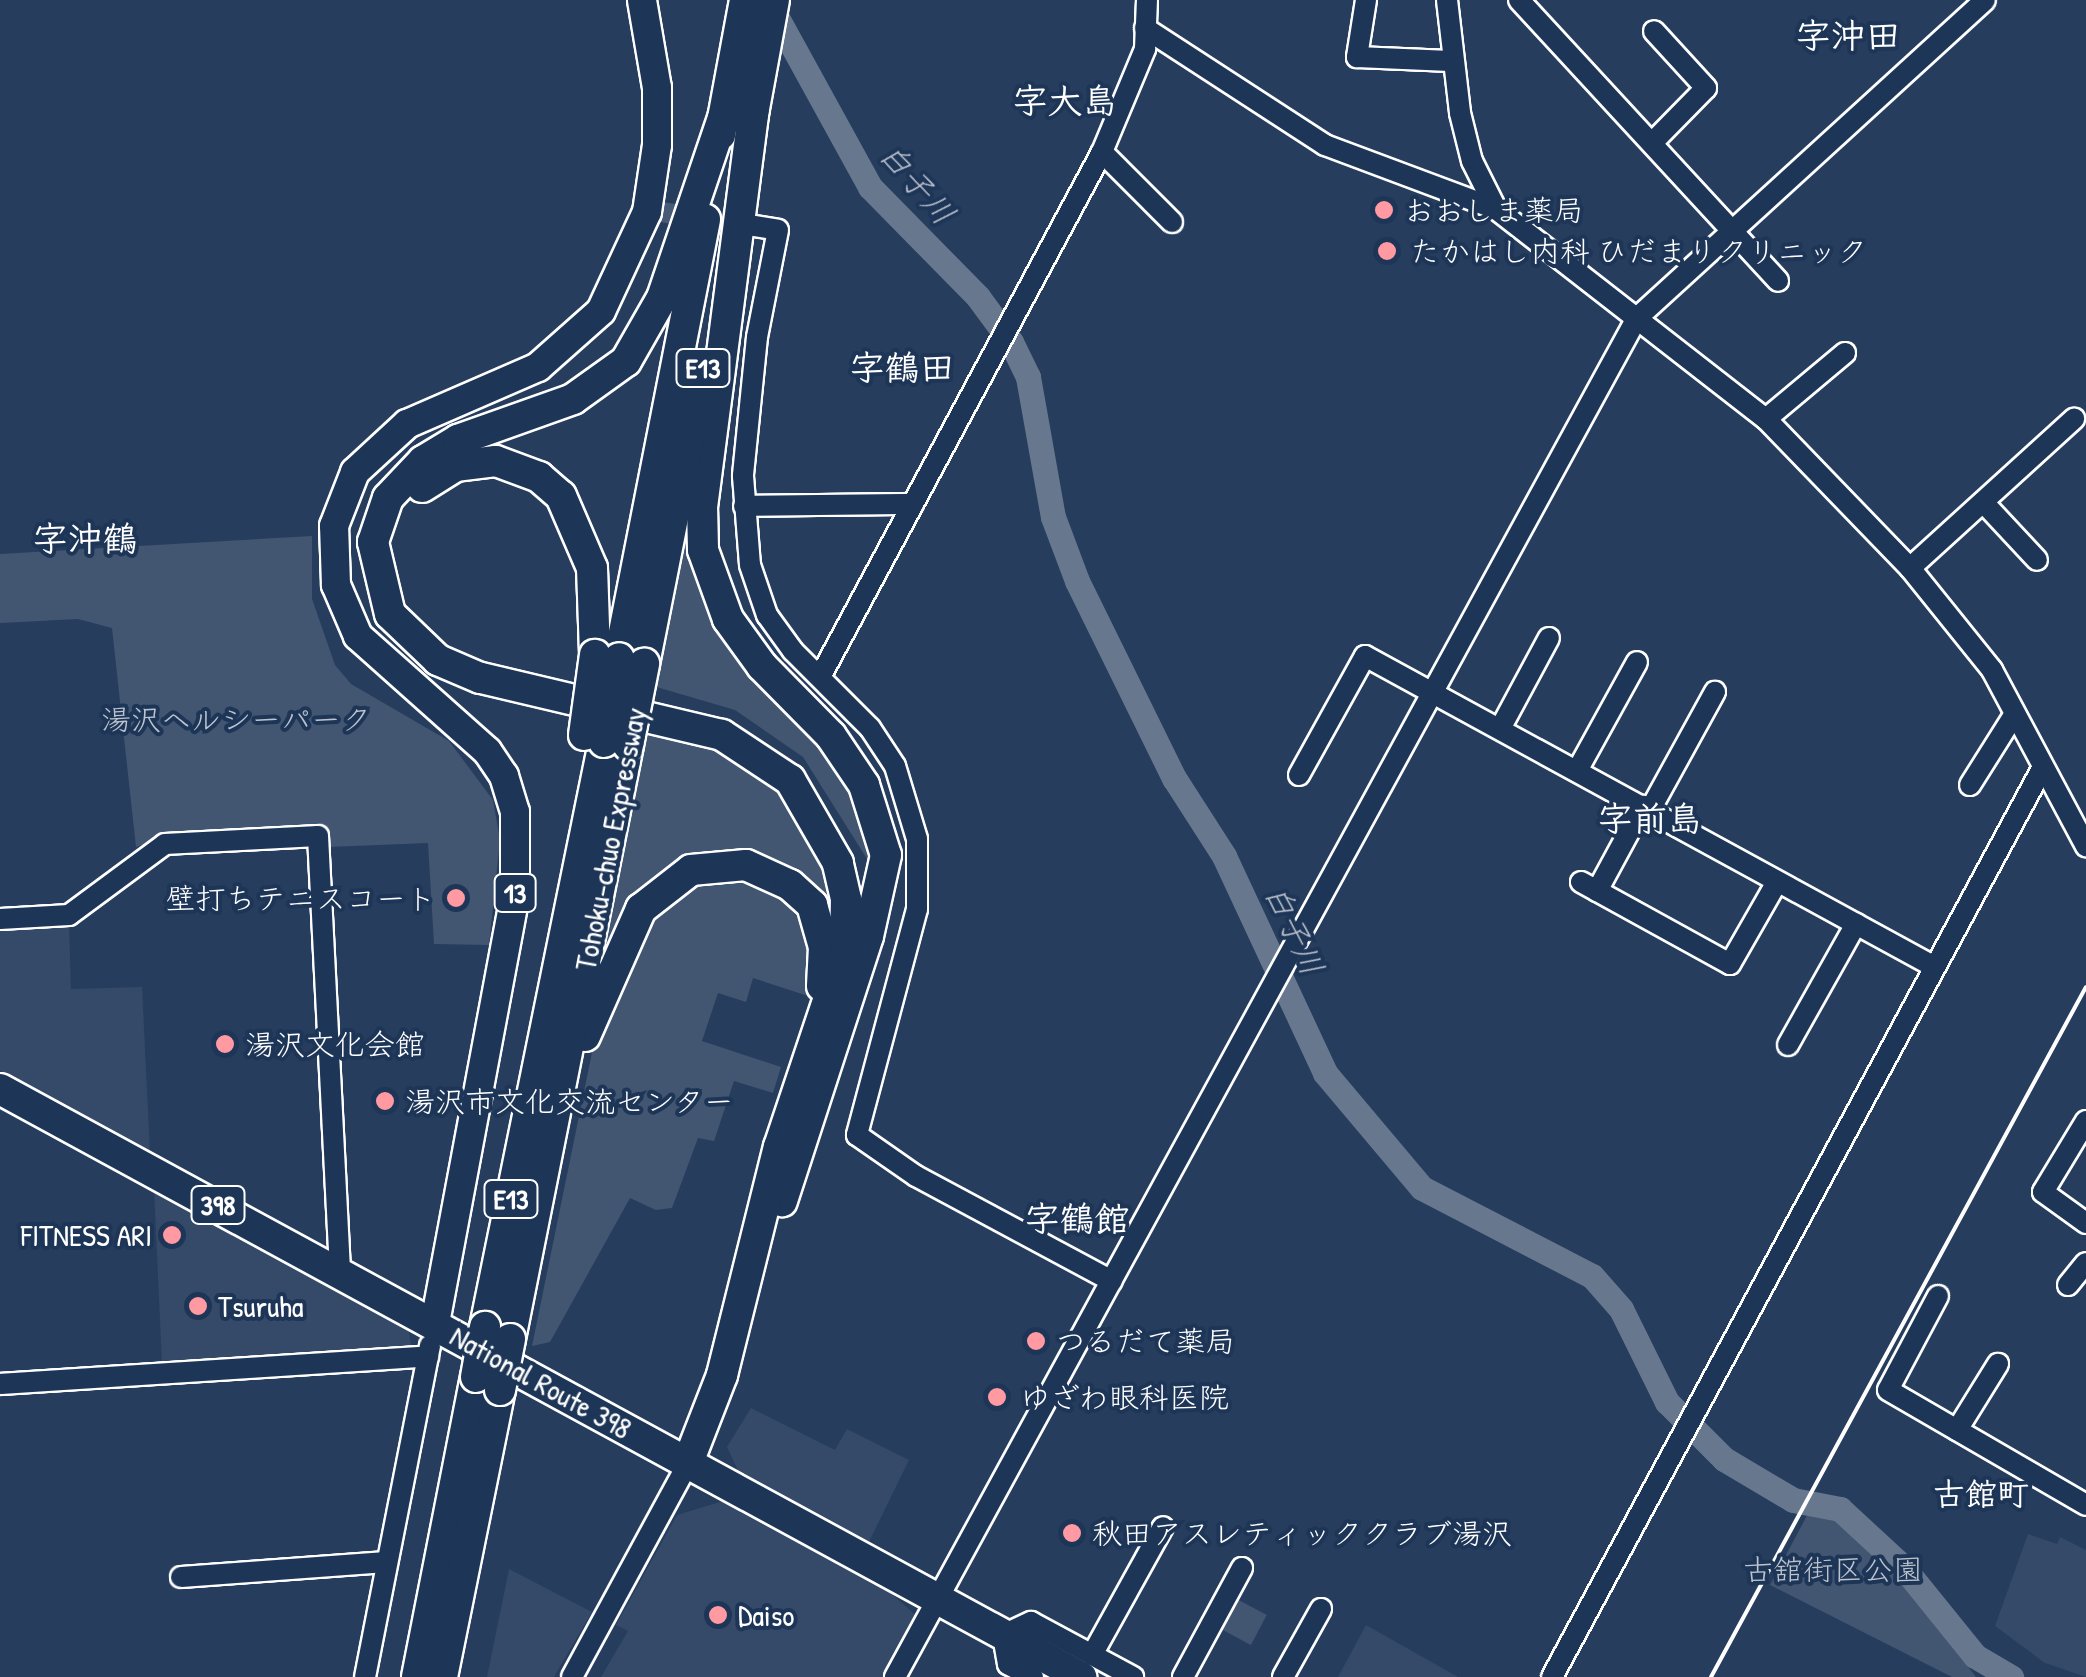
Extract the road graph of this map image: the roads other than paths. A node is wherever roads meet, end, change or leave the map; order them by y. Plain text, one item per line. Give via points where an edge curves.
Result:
1 (642, 0) edge
2 (746, 0) edge
3 (774, 0) edge
4 (1147, 0) edge
5 (1366, 0) edge
6 (1447, 0) edge
7 (1520, 0) edge
8 (1985, 0) edge
9 (1145, 28) junction
10 (1654, 32) dead end
11 (1450, 61) junction
12 (754, 106) junction
13 (724, 115) junction
14 (1652, 143) junction
15 (1102, 152) junction
16 (1496, 209) junction
17 (1172, 222) dead end
18 (742, 224) tunnel mouth
19 (1733, 231) junction
20 (1778, 281) dead end
21 (1638, 318) junction
22 (1845, 353) dead end
23 (1766, 419) junction
24 (2074, 419) dead end
25 (1982, 502) junction
26 (913, 504) junction
27 (744, 506) junction
28 (2037, 560) dead end
29 (1910, 568) junction
30 (1549, 638) dead end
31 (619, 659) junction
32 (1636, 662) dead end
33 (820, 677) junction
34 (1715, 692) dead end
35 (1431, 693) junction
36 (2014, 715) junction
37 (1501, 727) junction
38 (605, 741) junction
39 (1578, 769) junction
40 (2042, 769) junction
41 (1300, 775) dead end
42 (1970, 785) dead end
43 (1646, 808) junction
44 (2086, 846) edge
45 (1777, 882) junction
46 (0, 919) edge
47 (1856, 924) junction
48 (868, 936) junction
49 (1931, 965) junction
50 (821, 1020) junction
51 (1788, 1045) dead end
52 (0, 1089) edge
53 (556, 1112) junction
54 (2086, 1121) edge
55 (2086, 1223) edge
56 (2086, 1263) edge
57 (340, 1271) junction
58 (1112, 1281) junction
59 (748, 1285) junction
60 (2068, 1285) dead end
61 (1938, 1296) dead end
62 (435, 1323) junction
63 (498, 1333) junction
64 (428, 1356) junction
65 (1998, 1364) dead end
66 (0, 1384) edge
67 (488, 1384) junction
68 (1957, 1430) junction
69 (687, 1465) junction
70 (2086, 1506) edge
71 (1163, 1527) dead end
72 (386, 1562) junction
73 (1242, 1568) dead end
74 (181, 1577) dead end
75 (937, 1600) junction
76 (1320, 1610) dead end
77 (1003, 1635) junction
78 (1087, 1666) edge
79 (365, 1677) edge
80 (417, 1677) edge
81 (442, 1677) edge
82 (572, 1677) edge
83 (895, 1677) edge
84 (1033, 1677) edge
85 (1133, 1677) edge
86 (1182, 1677) edge
87 (1284, 1677) edge
88 (1552, 1677) edge

1 - 62 main road, 13 via 657,88 654,212 621,277 577,339 538,367 407,424 356,472 334,526 336,584 358,636 487,751 504,776 515,812 515,896
2 - 13 highway, Tohoku-chuo Expressway / E13
3 - 12 highway, Tohoku-chuo Expressway / E13
4 - 9 street
5 - 11 street via 1357,56
6 - 11 street
7 - 14 street
8 - 19 street
9 - 15 street via 1145,49
9 - 16 street via 1324,145
10 - 14 street via 1706,88
11 - 16 street via 1472,161
12 - 31 highway, Tohoku-chuo Expressway / E13
12 - 48 highway via 702,505 704,550 728,619 762,666 832,736 864,785 886,854
13 - 31 highway, Tohoku-chuo Expressway / E13
13 - 50 highway via 662,298 626,360 573,398 458,440 414,469 377,522 374,566 390,614 438,660 480,678 722,734 790,780 821,824 846,899 845,950
14 - 19 street
15 - 17 street
15 - 26 street
16 - 21 street
18 - 27 street via 778,230 758,336
19 - 20 street
19 - 21 street
21 - 23 street
21 - 35 street
22 - 23 street
23 - 29 street
24 - 25 street
25 - 28 street
25 - 29 street
26 - 27 street
26 - 33 street
27 - 33 street via 762,604
29 - 36 street via 1981,655
30 - 37 street
31 - 38 highway, bridge
31 - 38 highway, Tohoku-chuo Expressway / E13, bridge
31 - 48 highway via 592,568 561,496 540,477 496,461 455,466 418,489 397,522 393,560 405,602 419,620 464,652 707,714 772,747 802,771 839,825 856,862
32 - 39 street
33 - 58 street via 895,766 910,804 920,870 917,909 857,1134 916,1176
34 - 43 street
35 - 37 street
35 - 41 street via 1365,656
35 - 58 street
36 - 40 street
36 - 42 street
37 - 39 street
38 - 53 highway, Tohoku-chuo Expressway / E13
38 - 63 highway, Tohoku-chuo Expressway / E13 via 544,981
39 - 43 street
40 - 44 street
40 - 49 street
43 - 45 street
43 - 45 street via 1589,886 1730,964
45 - 47 street
46 - 57 street via 69,915 165,844 318,836
47 - 49 street
47 - 51 street
48 - 59 highway via 800,1156
49 - 88 street
50 - 53 highway via 824,947 812,905 770,872 746,865 691,870 642,910
50 - 59 highway via 779,1147
52 - 57 highway, National Route 398 / 398
53 - 63 highway, Tohoku-chuo Expressway / E13
54 - 55 street via 2043,1192
56 - 60 street
57 - 62 highway, National Route 398 / 398
58 - 75 street
59 - 69 highway
61 - 68 street via 1888,1390
62 - 64 street
62 - 69 highway, National Route 398 / 398
63 - 67 highway, Tohoku-chuo Expressway / E13, bridge
64 - 66 street
64 - 72 street
65 - 68 street
67 - 80 highway, Tohoku-chuo Expressway / E13
67 - 81 highway, Tohoku-chuo Expressway / E13
68 - 70 street
69 - 75 highway, National Route 398 / 398
69 - 82 street
71 - 78 street
72 - 74 street
72 - 79 street
73 - 86 street
75 - 77 highway, National Route 398 / 398
75 - 83 street
76 - 87 street
77 - 78 highway, National Route 398 / 398
77 - 84 street via 1008,1664
78 - 85 street

